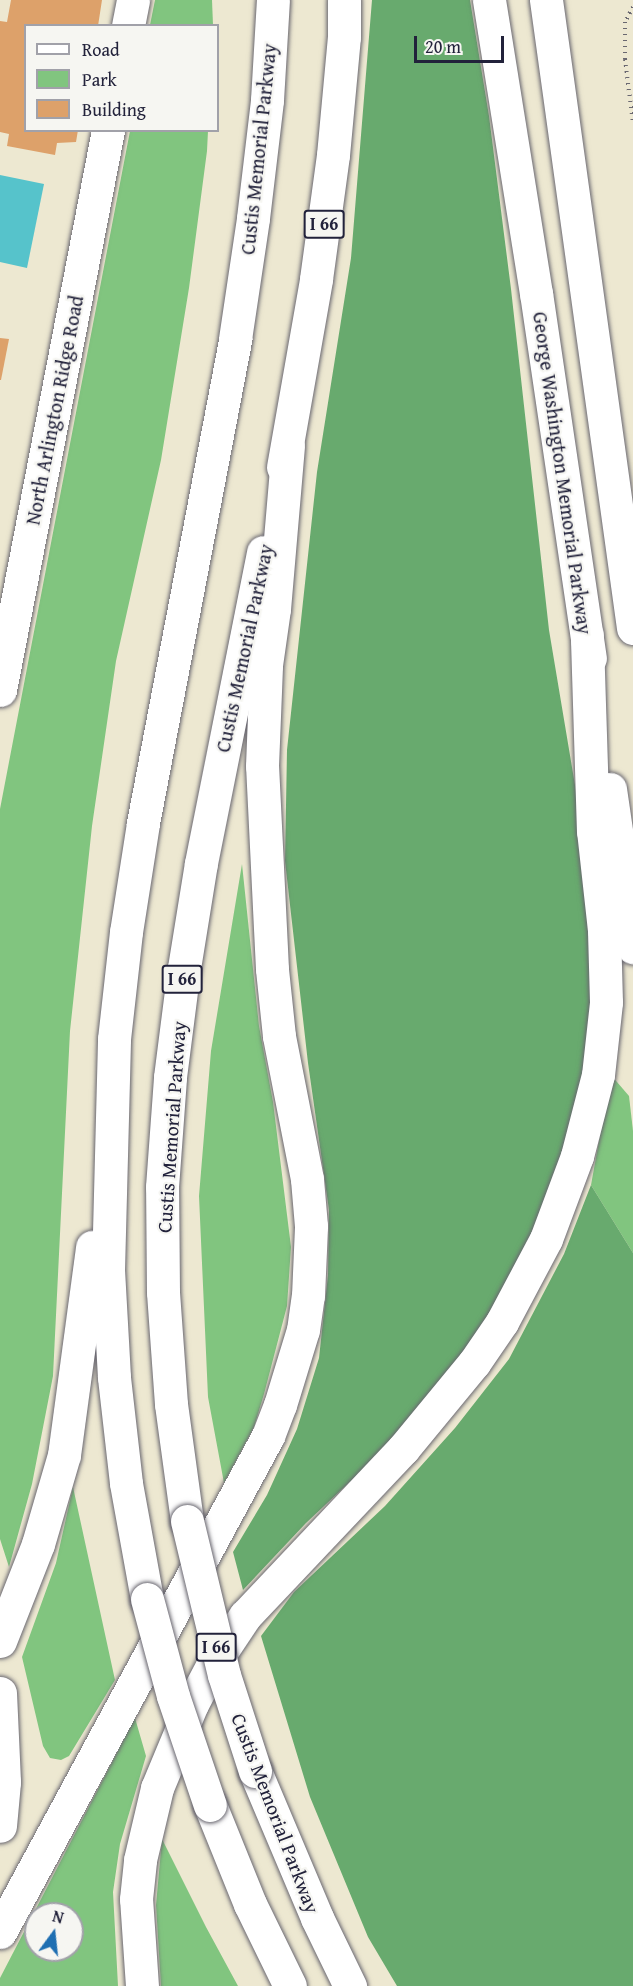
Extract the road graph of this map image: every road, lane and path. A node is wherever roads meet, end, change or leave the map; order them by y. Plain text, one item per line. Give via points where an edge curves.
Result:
1 (133, 0) edge
2 (273, 0) edge
3 (344, 0) edge
4 (489, 0) edge
5 (546, 0) edge
6 (633, 7) edge
7 (128, 24) edge
8 (633, 123) edge
9 (108, 132) edge
10 (288, 446) junction
11 (633, 628) edge
12 (587, 635) junction
13 (0, 690) edge
14 (633, 947) edge
15 (114, 1039) junction
16 (0, 1641) edge
17 (0, 1693) edge
18 (0, 1826) edge
19 (0, 1932) edge
20 (142, 1986) edge
21 (290, 1986) edge
22 (350, 1986) edge

1 - 7 main road
2 - 15 main road, Custis Memorial Parkway via 267,100 252,229 143,823
3 - 10 main road, Custis Memorial Parkway / I 66 via 333,155
4 - 12 main road, George Washington Memorial Parkway
5 - 11 main road
6 - 8 path via 626,22 625,59
9 - 13 main road, North Arlington Ridge Road
10 - 19 main road via 266,665 262,766 279,1036 307,1179 311,1226 303,1330 280,1405 262,1446
10 - 22 main road, Custis Memorial Parkway / I 66, bridge via 250,604 184,968 170,1077 162,1187 164,1292 171,1404 187,1521 224,1675 255,1771
12 - 14 main road, George Washington Memorial Parkway
12 - 20 main road via 593,831 604,930 606,1002 598,1075 577,1156 546,1239 502,1322 474,1363 403,1449 245,1616 197,1694 157,1788 140,1860 136,1899
15 - 16 main road via 64,1455 38,1544
15 - 21 main road, Custis Memorial Parkway, bridge via 108,1270 114,1377 126,1483 147,1599 173,1696 210,1805 250,1904
17 - 18 main road via 4,1782

